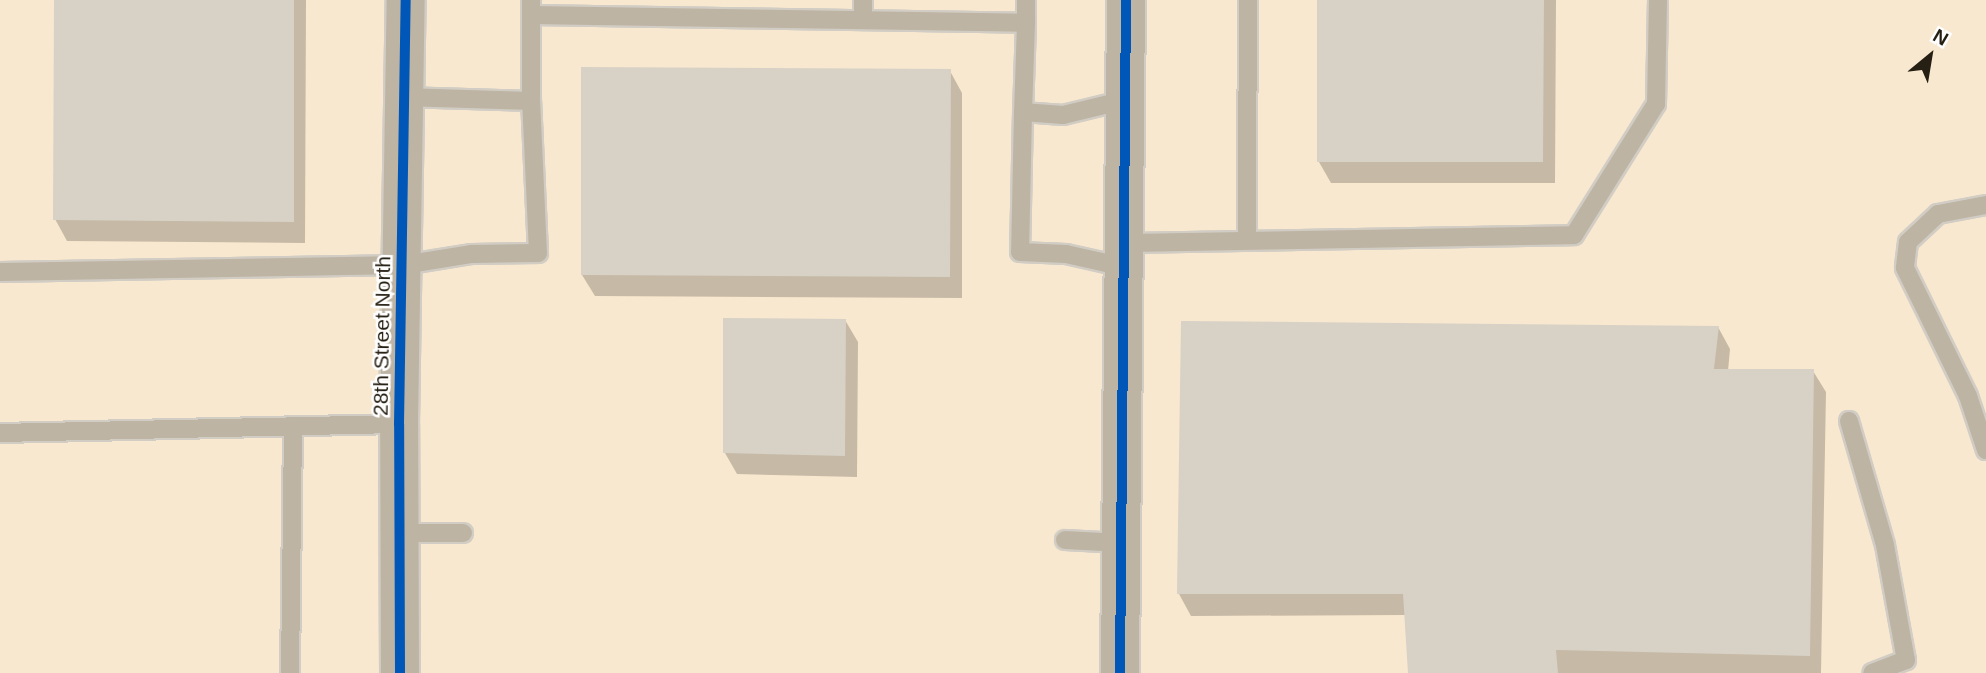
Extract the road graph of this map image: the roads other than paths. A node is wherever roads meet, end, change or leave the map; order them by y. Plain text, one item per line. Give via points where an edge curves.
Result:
1 (405, 0) edge
2 (863, 0) edge
3 (1026, 0) edge
4 (1126, 0) edge
5 (1248, 0) edge
6 (1658, 0) edge
7 (531, 8) edge
8 (667, 8) edge
9 (766, 9) edge
10 (863, 20) junction
11 (1026, 23) junction
12 (404, 97) junction
13 (1125, 100) junction
14 (531, 102) junction
15 (1023, 112) junction
16 (1986, 205) edge
17 (1247, 240) junction
18 (1124, 255) junction
19 (403, 265) junction
20 (0, 272) edge
21 (1849, 421) dead end
22 (399, 424) junction
23 (293, 427) junction
24 (0, 433) edge
25 (1986, 450) edge
26 (401, 533) junction
27 (463, 533) dead end
28 (1065, 540) dead end
29 (1121, 543) junction
30 (290, 673) edge
31 (400, 673) edge
32 (1120, 673) edge
33 (1872, 673) edge

1 - 12 street, 28th Street North
2 - 10 lane
3 - 11 lane
4 - 13 street
5 - 17 lane
6 - 17 lane via 1656,104 1574,235
7 - 8 lane
7 - 14 lane
8 - 9 lane
9 - 10 lane
10 - 11 lane
11 - 15 lane
12 - 14 lane
12 - 19 street, 28th Street North
13 - 15 lane via 1063,116
13 - 18 street
14 - 19 lane via 538,253 472,254
15 - 18 lane via 1020,252
16 - 25 lane via 1938,214 1908,242 1905,268 1968,396
17 - 18 lane
18 - 29 street
19 - 20 lane
19 - 22 street, 28th Street North
21 - 33 lane via 1885,545 1906,660
22 - 23 lane
22 - 26 street, 28th Street North
23 - 24 lane
23 - 30 lane
26 - 27 lane
26 - 31 street, 28th Street North
28 - 29 lane
29 - 32 street

